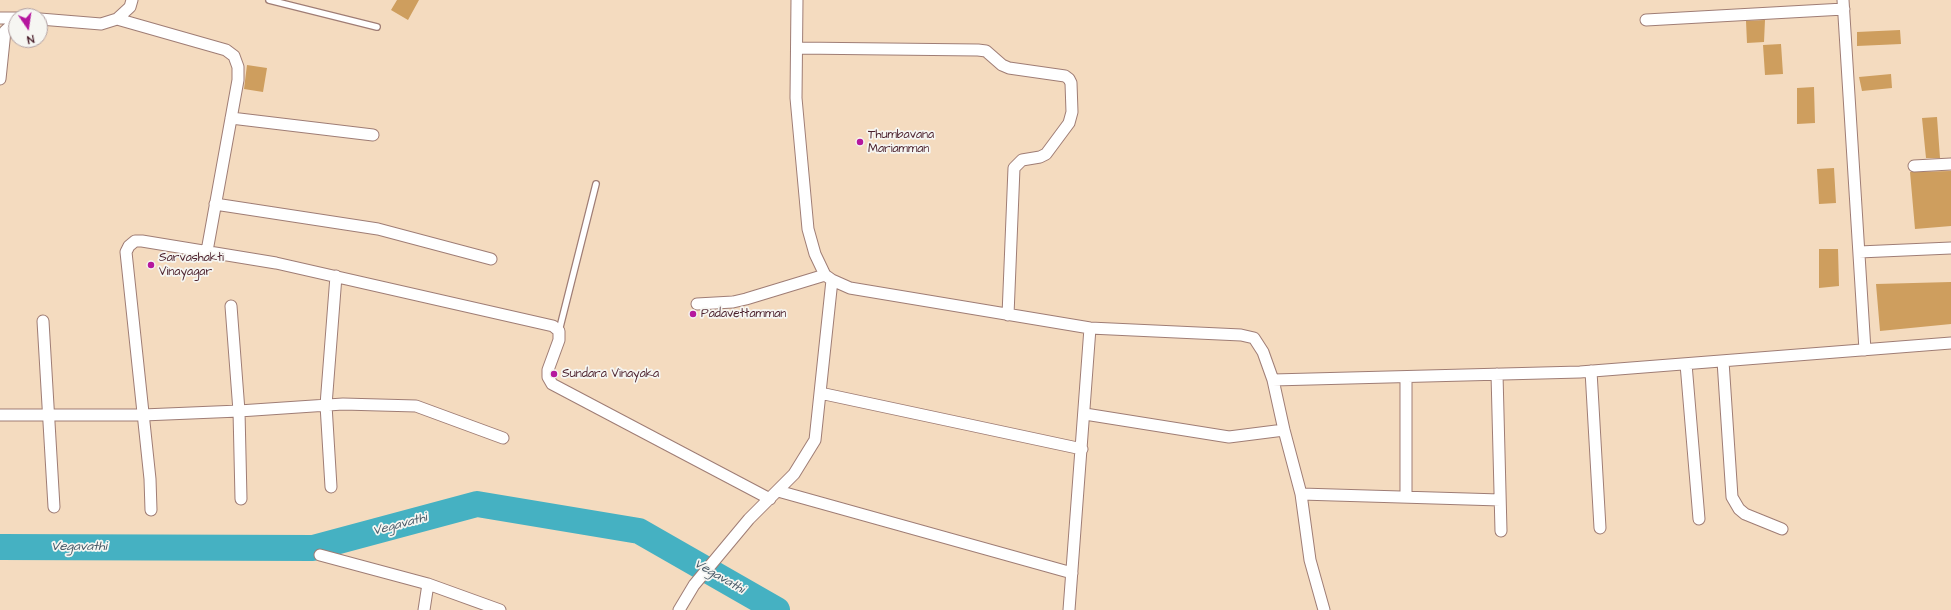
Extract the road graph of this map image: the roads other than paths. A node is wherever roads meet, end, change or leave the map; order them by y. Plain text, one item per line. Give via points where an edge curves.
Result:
1 (132, 0) edge
2 (269, 0) edge
3 (797, 0) edge
4 (1844, 4) edge
5 (117, 19) junction
6 (48, 20) edge
7 (1646, 20) dead end
8 (377, 27) dead end
9 (8, 28) edge
10 (797, 48) junction
11 (0, 79) edge
12 (231, 118) junction
13 (373, 134) dead end
14 (1951, 164) edge
15 (1914, 166) dead end
16 (596, 184) dead end
17 (215, 204) junction
18 (1951, 248) edge
19 (207, 251) junction
20 (1859, 252) junction
21 (491, 259) dead end
22 (336, 276) junction
23 (829, 278) junction
24 (697, 304) dead end
25 (231, 306) dead end
26 (1008, 314) junction
27 (43, 321) dead end
28 (1090, 328) junction
29 (559, 331) junction
30 (1951, 343) edge
31 (1865, 350) junction
32 (1723, 361) junction
33 (1686, 364) junction
34 (1591, 371) junction
35 (1497, 374) junction
36 (1406, 376) junction
37 (1273, 380) junction
38 (820, 393) junction
39 (326, 405) junction
40 (239, 412) junction
41 (1085, 414) junction
42 (0, 415) edge
43 (48, 415) junction
44 (143, 415) junction
45 (1284, 430) junction
46 (503, 438) dead end
47 (1082, 449) junction
48 (331, 487) dead end
49 (1301, 494) junction
50 (774, 495) junction
51 (1406, 497) junction
52 (241, 499) dead end
53 (1500, 500) junction
54 (54, 507) dead end
55 (150, 510) dead end
56 (1699, 519) dead end
57 (1600, 528) dead end
58 (1782, 529) dead end
59 (1501, 531) dead end
60 (320, 555) dead end
61 (1072, 573) junction
62 (428, 584) junction
63 (424, 610) edge
64 (500, 610) edge
65 (679, 610) edge
66 (1069, 610) edge
67 (1324, 610) edge

1 - 5 street via 130,7
2 - 8 lane
3 - 10 street
4 - 7 street
4 - 20 street
5 - 6 street via 101,24
5 - 12 street via 226,50 234,56 238,67 238,80
9 - 11 street via 5,31
10 - 23 street via 796,98 808,229 815,254
10 - 26 street via 978,50 986,51 1009,68 1064,76 1069,79 1072,112 1069,123 1046,154 1040,158 1022,160 1014,168
12 - 13 street
12 - 17 street
14 - 15 street
16 - 29 lane
17 - 19 street
17 - 21 street via 384,230
18 - 20 street
19 - 22 street via 276,262
19 - 44 street via 135,241 126,252
20 - 31 street
22 - 29 street via 553,326
22 - 39 street
23 - 24 street via 733,302
23 - 26 street via 850,288
23 - 38 street
25 - 40 street
26 - 28 street
27 - 43 street
28 - 37 street via 1241,335 1254,338 1263,352
28 - 41 street
29 - 50 street via 559,340 548,370 552,384
30 - 31 street
31 - 32 street
32 - 33 street
32 - 58 street via 1732,497 1745,514
33 - 34 street
33 - 56 street
34 - 35 street
34 - 57 street
35 - 36 street
35 - 53 street
36 - 37 street
36 - 51 street
37 - 45 street
38 - 47 street
38 - 50 street via 815,440 794,474
39 - 40 street
39 - 46 street via 416,406
39 - 48 street
40 - 44 street
40 - 52 street
41 - 45 street via 1229,437
41 - 47 street
42 - 43 street
43 - 44 street
43 - 54 street
44 - 55 street via 150,479
45 - 49 street
47 - 61 street
49 - 51 street
49 - 67 street via 1310,560
50 - 61 street
50 - 65 street via 749,519 694,585
51 - 53 street
53 - 59 street
60 - 62 street
61 - 66 street
62 - 63 street
62 - 64 street

